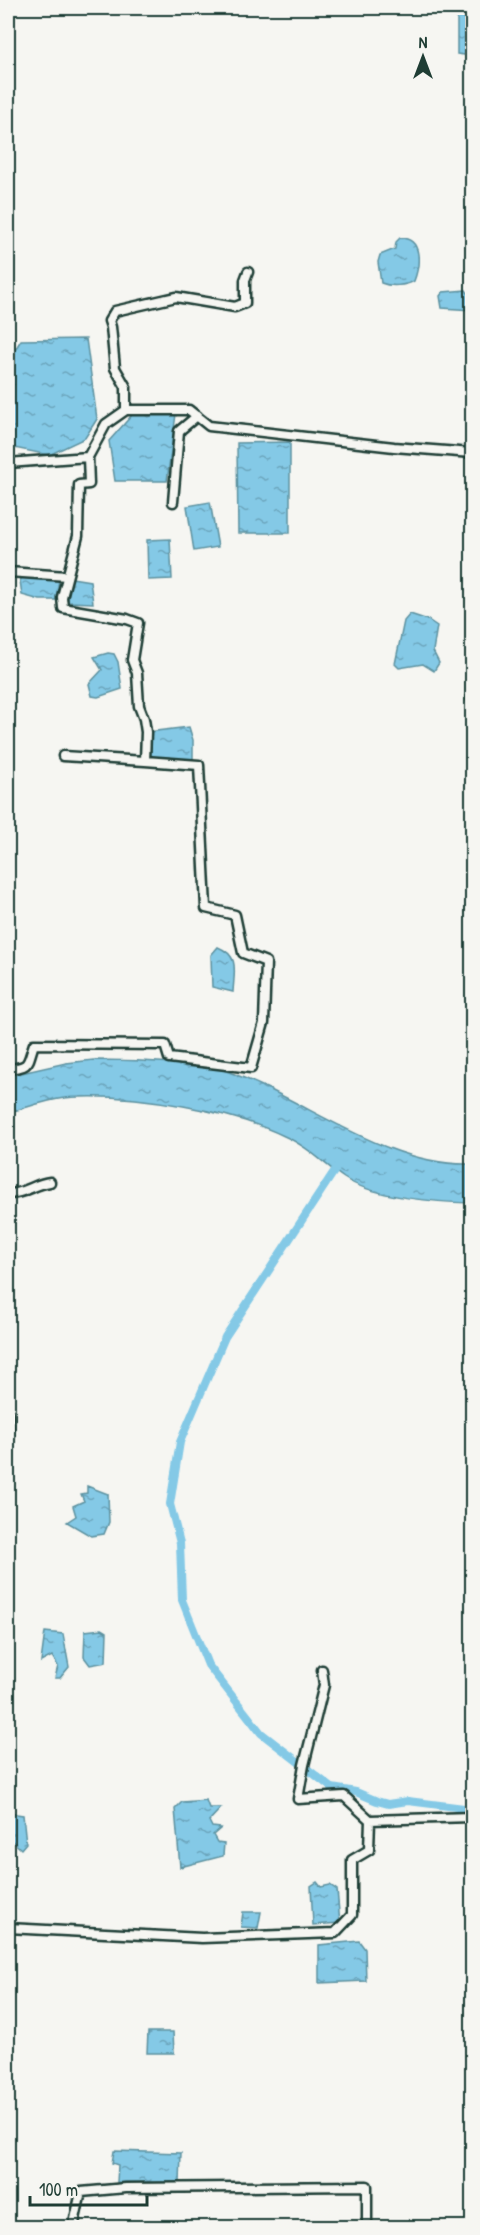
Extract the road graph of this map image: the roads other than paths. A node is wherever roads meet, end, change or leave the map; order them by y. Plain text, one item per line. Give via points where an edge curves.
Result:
1 (248, 272) dead end
2 (126, 410) junction
3 (197, 416) junction
4 (472, 453) edge
5 (88, 457) junction
6 (8, 463) edge
7 (173, 502) dead end
8 (8, 572) edge
9 (67, 576) junction
10 (472, 680) edge
11 (472, 700) edge
12 (63, 756) dead end
13 (145, 761) junction
14 (8, 1069) edge
15 (50, 1182) dead end
16 (8, 1194) edge
17 (8, 1412) edge
18 (9, 1450) dead end
19 (322, 1670) dead end
20 (472, 1817) edge
21 (370, 1820) junction
22 (8, 1928) edge
23 (73, 2228) edge
24 (367, 2228) edge

1 - 2 street via 245,303 235,306 176,297 115,311 109,321 115,368 126,387
2 - 3 street via 189,410
2 - 5 street via 106,424
3 - 4 street via 209,426
3 - 7 street via 179,431
5 - 6 street
5 - 9 street via 89,484 79,485 78,536
8 - 9 street
9 - 13 street via 63,608 138,623 132,660 146,732
10 - 11 street
12 - 13 street
13 - 14 street via 199,765 206,909 235,915 243,953 266,962 264,1023 251,1068 169,1058 165,1045 34,1044 27,1066
15 - 16 street
17 - 18 street
19 - 21 street via 324,1685 298,1799 344,1796
20 - 21 street
21 - 22 street via 369,1850 352,1860 352,1915 335,1933 202,1938
23 - 24 street via 81,2192 126,2188 368,2186

